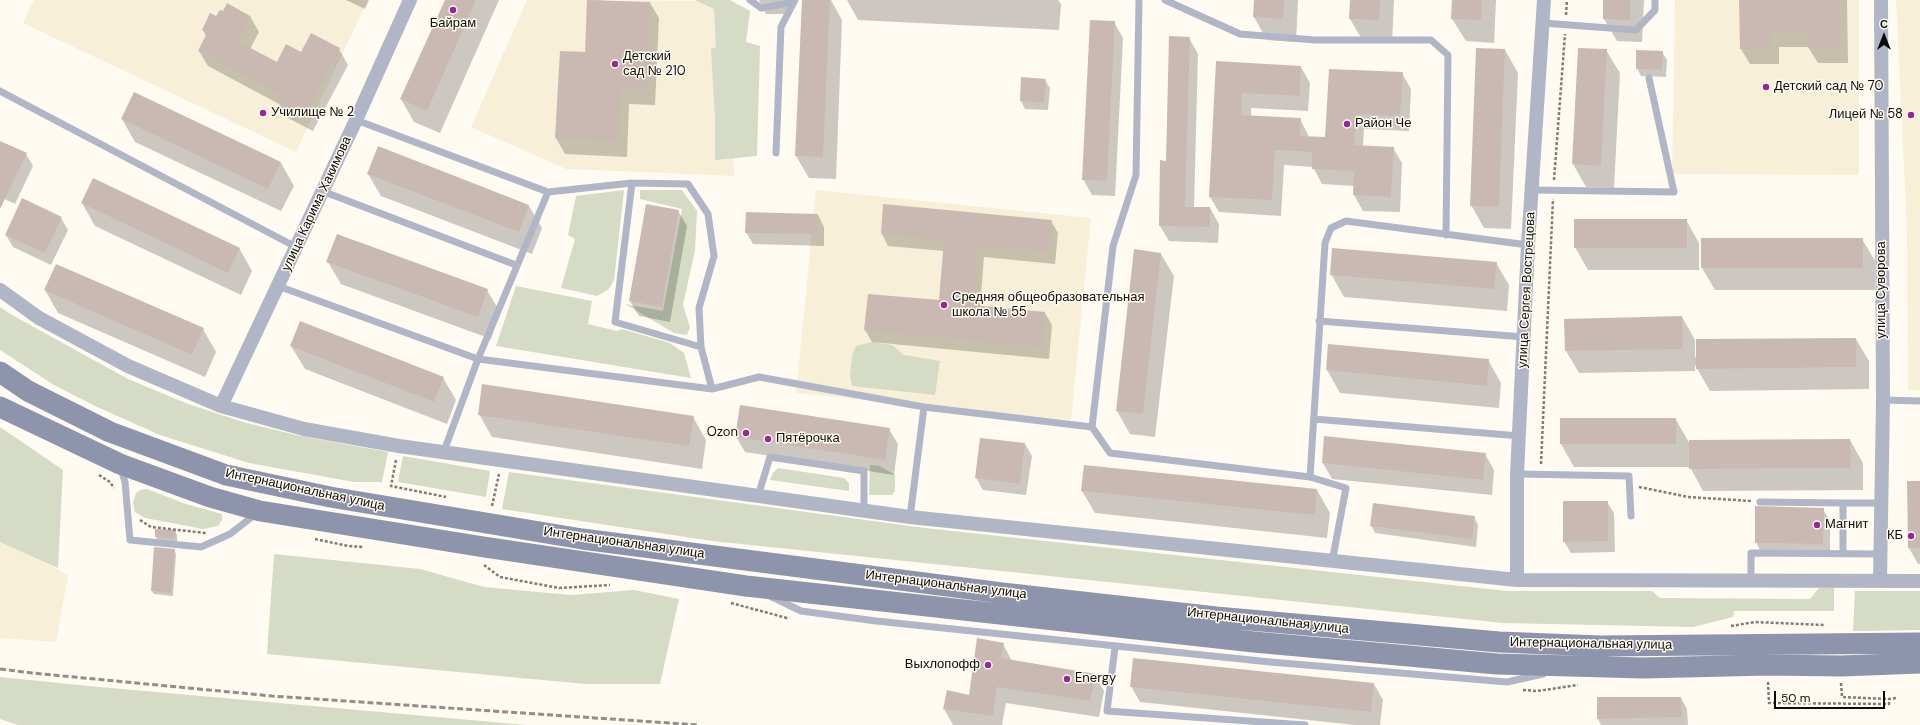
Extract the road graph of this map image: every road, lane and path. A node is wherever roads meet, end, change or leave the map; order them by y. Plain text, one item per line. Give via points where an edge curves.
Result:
1 (410, 0) edge
2 (750, 0) edge
3 (1139, 0) edge
4 (1165, 0) edge
5 (1544, 0) edge
6 (1567, 0) edge
7 (1655, 0) edge
8 (1881, 0) edge
9 (794, 1) edge
10 (1542, 23) junction
11 (1566, 25) junction
12 (1649, 78) dead end
13 (0, 91) edge
14 (356, 120) junction
15 (776, 153) dead end
16 (632, 183) junction
17 (1532, 190) junction
18 (322, 191) junction
19 (1553, 191) junction
20 (548, 192) junction
21 (1446, 235) junction
22 (1528, 245) junction
23 (296, 247) junction
24 (516, 265) junction
25 (278, 286) junction
26 (0, 290) edge
27 (1319, 321) junction
28 (1524, 337) junction
29 (701, 347) junction
30 (478, 359) junction
31 (0, 372) edge
32 (712, 389) junction
33 (1883, 400) junction
34 (1920, 401) edge
35 (221, 406) junction
36 (924, 407) junction
37 (0, 408) edge
38 (1314, 419) junction
39 (1092, 427) junction
40 (1520, 436) junction
41 (444, 451) junction
42 (397, 456) dead end
43 (120, 464) junction
44 (500, 473) dead end
45 (1517, 474) junction
46 (1541, 475) junction
47 (1310, 477) junction
48 (1629, 485) junction
49 (758, 496) junction
50 (449, 497) dead end
51 (1760, 502) joint
52 (1843, 503) junction
53 (1880, 503) junction
54 (486, 504) dead end
55 (260, 511) junction
56 (864, 511) junction
57 (1631, 516) dead end
58 (910, 517) junction
59 (1843, 553) junction
60 (1879, 554) junction
61 (1332, 562) junction
62 (1517, 580) junction
63 (1751, 581) junction
64 (1880, 581) junction
65 (1920, 581) edge
66 (750, 586) junction
67 (1730, 626) dead end
68 (1831, 626) dead end
69 (1920, 642) edge
70 (1115, 647) junction
71 (1498, 653) junction
72 (1920, 664) edge
73 (1577, 666) junction
74 (1841, 681) dead end
75 (1768, 682) dead end
76 (1896, 698) dead end
77 (1889, 699) junction
78 (1305, 725) edge

1 - 14 street, улица Карима Хакимова
2 - 9 lane via 761,8
3 - 39 lane via 1136,175 1112,246
4 - 21 lane via 1240,34 1315,40 1431,40 1448,55
5 - 10 street, улица Сергея Вострецова
6 - 11 path
7 - 11 lane via 1655,10 1636,30
8 - 33 street, улица Суворова
9 - 15 lane via 781,27
10 - 11 lane
10 - 17 street, улица Сергея Вострецова
11 - 19 path
12 - 19 lane via 1674,192
13 - 23 lane
14 - 18 street, улица Карима Хакимова
14 - 20 lane
16 - 20 lane
16 - 29 lane via 688,184 708,214 714,256 699,308
16 - 29 lane via 615,322
17 - 19 lane
17 - 22 street, улица Сергея Вострецова
18 - 23 street, улица Карима Хакимова
18 - 24 lane
19 - 46 path
20 - 24 lane
21 - 22 lane
21 - 27 lane via 1346,221 1330,228 1325,243
22 - 28 street, улица Сергея Вострецова
23 - 25 street, улица Карима Хакимова
24 - 30 lane
25 - 30 lane
25 - 35 street, улица Карима Хакимова
26 - 35 street via 39,318 128,366
27 - 28 lane
27 - 38 lane
28 - 40 street, улица Сергея Вострецова
29 - 32 lane
30 - 32 lane
30 - 41 lane
31 - 71 main road, Интернациональная улица via 28,391 110,432 226,475 330,497 582,539
32 - 36 lane via 760,377
33 - 34 lane
33 - 53 street, улица Суворова
35 - 41 street via 304,429 399,446
36 - 39 lane
36 - 58 lane
37 - 43 main road, Интернациональная улица
38 - 40 lane
38 - 47 lane
39 - 47 lane via 1110,453
40 - 45 street, улица Сергея Вострецова
41 - 49 street
42 - 50 path via 391,486
43 - 55 main road, Интернациональная улица via 210,497
43 - 55 lane via 125,482 130,540 201,547 230,534
44 - 54 path via 493,506
45 - 46 lane
45 - 62 street, улица Сергея Вострецова
46 - 48 lane via 1629,476
47 - 61 lane via 1346,488
48 - 51 path via 1688,497
48 - 57 lane
49 - 56 street
49 - 56 lane via 770,457 864,471
51 - 52 lane
52 - 53 lane
52 - 59 lane
53 - 60 street, улица Суворова
55 - 66 main road, Интернациональная улица
56 - 58 street
58 - 61 street
59 - 60 lane
59 - 63 lane via 1751,553
60 - 64 street, улица Суворова
61 - 62 street
62 - 63 street
63 - 64 street
64 - 65 street
66 - 70 lane via 801,611
66 - 71 main road, Интернациональная улица via 1199,636
67 - 68 path via 1755,622
69 - 71 main road, Интернациональная улица via 1600,646
70 - 73 lane via 1507,682
70 - 78 lane via 1107,711
71 - 73 main road, Интернациональная улица
72 - 73 main road, Интернациональная улица via 1643,668
74 - 77 path via 1842,698
75 - 77 path via 1769,703 1889,704
76 - 77 path

